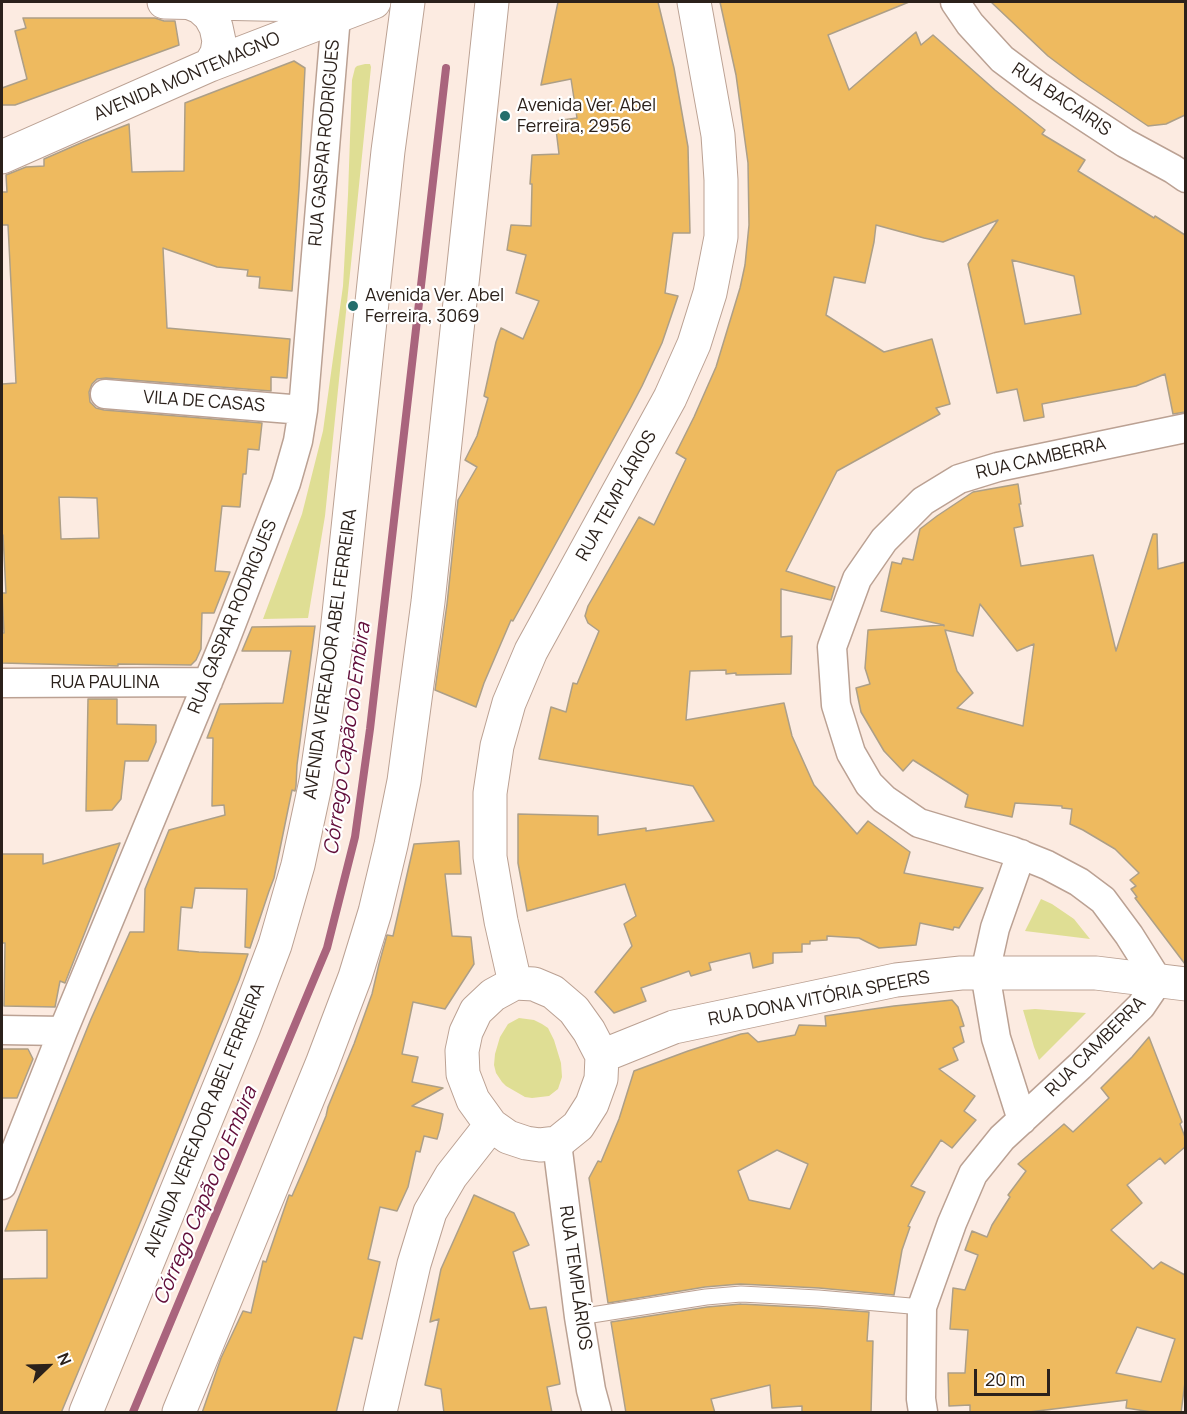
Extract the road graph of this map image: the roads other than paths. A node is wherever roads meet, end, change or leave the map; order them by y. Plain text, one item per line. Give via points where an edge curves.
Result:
1 (164, 2) edge
2 (188, 2) edge
3 (374, 2) edge
4 (408, 2) edge
5 (492, 2) edge
6 (694, 2) edge
7 (955, 2) edge
8 (262, 4) junction
9 (336, 16) junction
10 (269, 42) junction
11 (210, 65) junction
12 (2, 157) edge
13 (1181, 169) edge
14 (105, 394) dead end
15 (303, 410) junction
16 (1185, 428) edge
17 (208, 682) junction
18 (2, 683) edge
19 (1021, 854) junction
20 (985, 973) junction
21 (1172, 982) edge
22 (515, 983) junction
23 (2, 1030) edge
24 (63, 1031) junction
25 (602, 1056) junction
26 (1022, 1120) junction
27 (491, 1125) junction
28 (557, 1143) junction
29 (2, 1185) edge
30 (922, 1306) junction
31 (579, 1317) junction
32 (86, 1413) edge
33 (179, 1413) edge
34 (380, 1413) edge
35 (597, 1413) edge
36 (923, 1413) edge

1 - 2 street
2 - 8 street
2 - 11 street via 200,7 216,27 219,41
3 - 9 street, AVENIDA MONTEMAGNO
4 - 32 street, AVENIDA VEREADOR ABEL FERREIRA via 334,651 316,781 298,865 275,945 244,1027
5 - 33 street via 428,602 392,844 351,988
6 - 22 street, RUA TEMPLÁRIOS via 718,135 721,237 715,271 694,344 670,398 531,651 508,703 490,793 490,857
7 - 13 street, RUA BACAIRIS via 1002,59 1038,86 1125,143
8 - 9 street via 305,5
8 - 10 street via 272,22
9 - 10 street, AVENIDA MONTEMAGNO
9 - 15 street, RUA GASPAR RODRIGUES
10 - 11 street, AVENIDA MONTEMAGNO
11 - 12 street, AVENIDA MONTEMAGNO
14 - 15 street, VILA DE CASAS
15 - 17 street, RUA GASPAR RODRIGUES via 286,483
16 - 19 street, RUA CAMBERRA via 998,467 959,479 923,501 884,540 857,579 832,647 836,705 851,753 869,784 919,823
17 - 18 street, RUA PAULINA
17 - 24 street, RUA GASPAR RODRIGUES
19 - 20 street via 995,928
19 - 21 street, RUA CAMBERRA via 1079,882 1103,900
20 - 21 street, RUA DONA VITÓRIA SPEERS via 1096,973
20 - 25 street, RUA DONA VITÓRIA SPEERS via 896,980 674,1027
20 - 26 street via 996,1038
21 - 26 street, RUA CAMBERRA via 1141,1006
22 - 25 street via 534,984 553,992 574,1010
22 - 27 street via 493,995 476,1011 462,1051 463,1074 473,1100
23 - 24 street
24 - 29 street, RUA GASPAR RODRIGUES
25 - 28 street via 601,1079 592,1104 578,1126
26 - 30 street, RUA CAMBERRA via 973,1174
27 - 28 street via 526,1143
27 - 34 street via 451,1176 430,1212
28 - 31 street, RUA TEMPLÁRIOS
30 - 31 lane via 741,1294
30 - 36 street, RUA CAMBERRA
31 - 35 street, RUA TEMPLÁRIOS

